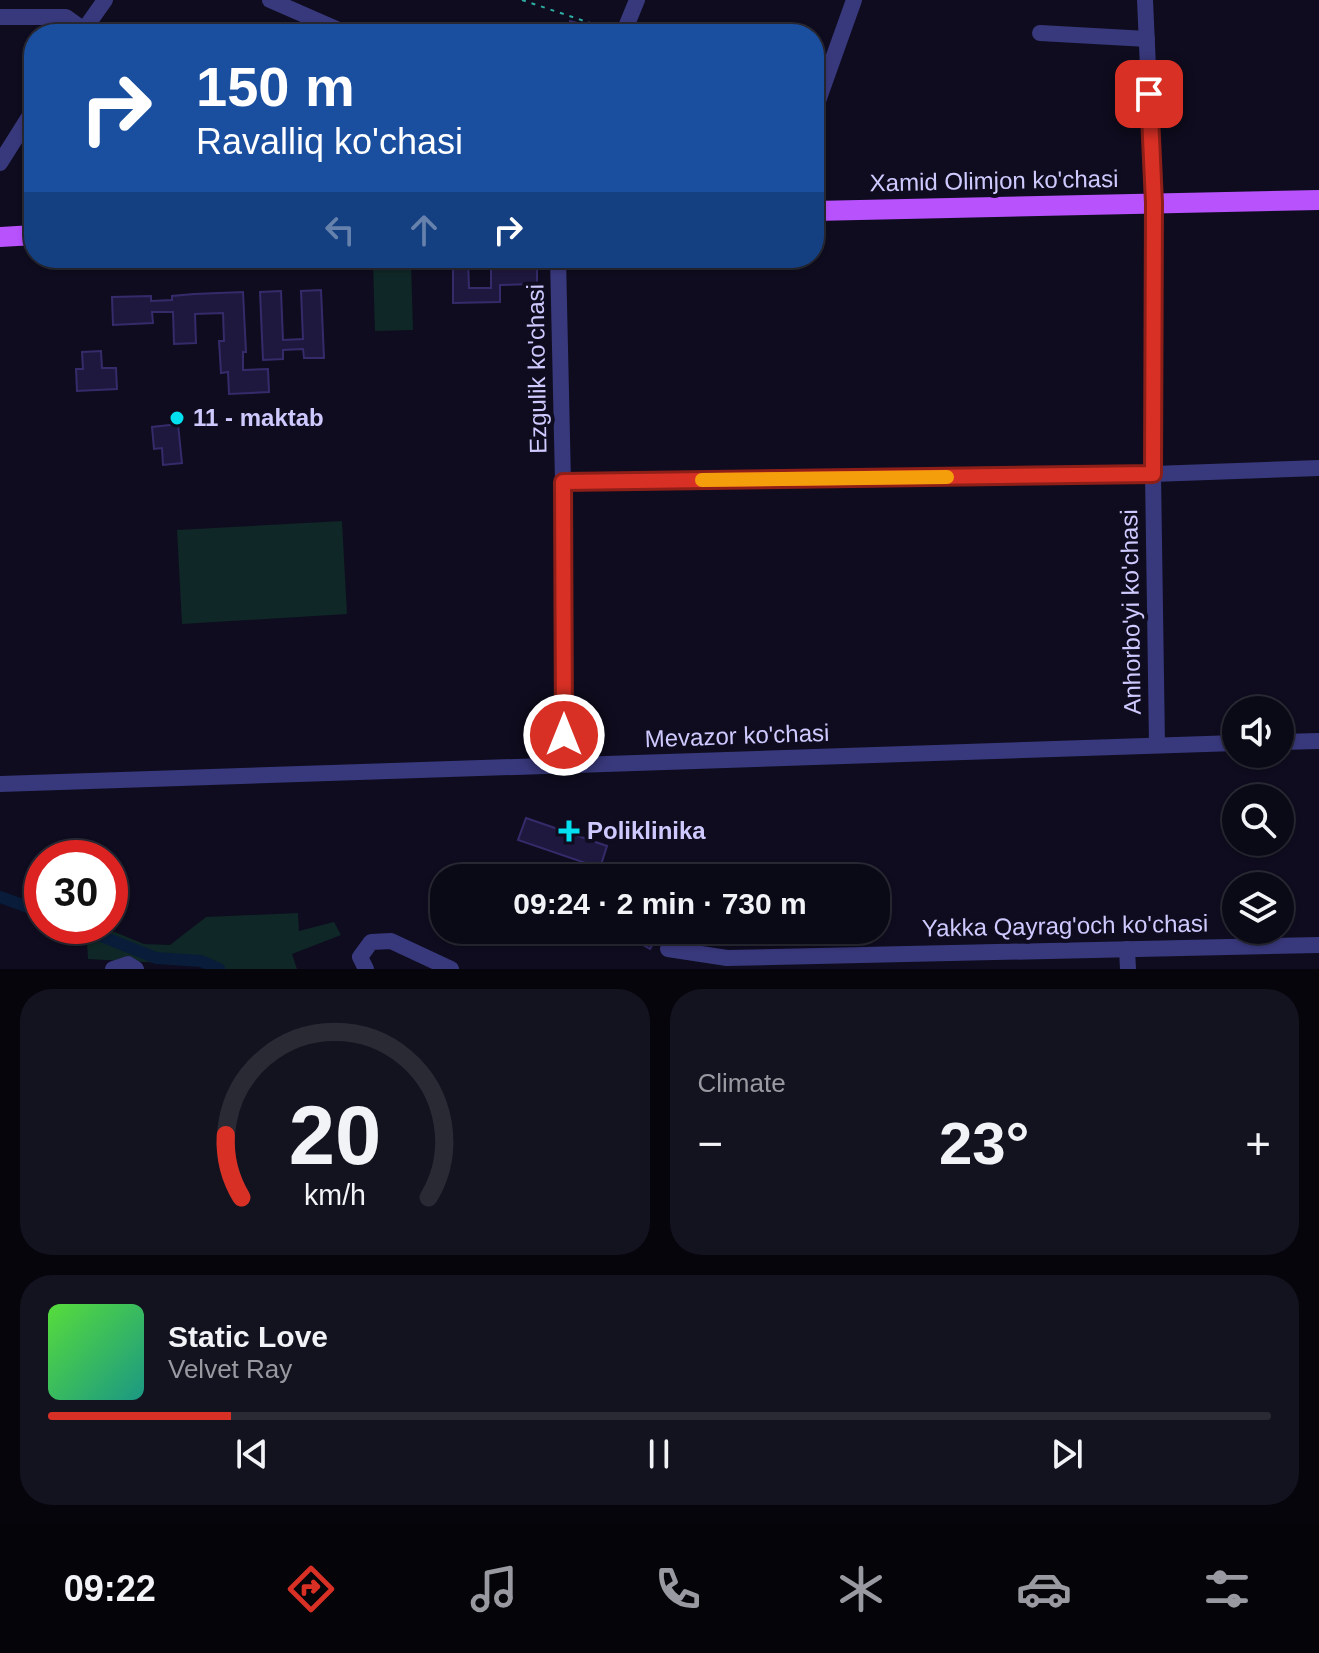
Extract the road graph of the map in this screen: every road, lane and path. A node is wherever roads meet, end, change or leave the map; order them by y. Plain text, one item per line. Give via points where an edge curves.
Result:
1 (105, 0) edge
2 (270, 0) edge
3 (522, 0) edge
4 (637, 0) edge
5 (854, 0) edge
6 (1145, 0) edge
7 (0, 17) edge
8 (74, 24) edge
9 (88, 24) edge
10 (325, 24) edge
11 (594, 24) edge
12 (628, 24) edge
13 (1040, 33) dead end
14 (1147, 39) junction
15 (824, 84) edge
16 (24, 125) edge
17 (0, 163) edge
18 (1319, 200) edge
19 (1154, 203) junction
20 (824, 211) edge
21 (24, 236) edge
22 (0, 237) edge
23 (558, 268) edge
24 (1319, 468) edge
25 (1153, 474) junction
26 (563, 482) junction
27 (1319, 741) edge
28 (1294, 742) edge
29 (1222, 743) edge
30 (1157, 744) junction
31 (564, 767) junction
32 (0, 784) edge
33 (1319, 945) edge
34 (668, 949) dead end
35 (1127, 949) junction
36 (723, 963) edge
37 (366, 969) edge
38 (451, 969) edge
39 (1128, 969) edge

1 - 9 street
2 - 10 street
3 - 11 path
4 - 12 street
5 - 15 street
6 - 14 street, Anhorbo'yi ko'chasi
7 - 8 street via 66,17
13 - 14 street
14 - 19 street, Anhorbo'yi ko'chasi
16 - 17 street
18 - 19 main road, Xamid Olimjon ko'chasi
19 - 20 main road, Xamid Olimjon ko'chasi
19 - 25 street, Anhorbo'yi ko'chasi
21 - 22 main road
23 - 26 street, Ezgulik ko'chasi
24 - 25 street
25 - 26 street
25 - 30 street, Anhorbo'yi ko'chasi
26 - 31 street, Ezgulik ko'chasi
27 - 28 street
29 - 30 street, Mevazor ko'chasi
30 - 31 street, Mevazor ko'chasi
31 - 32 street, Mevazor ko'chasi
33 - 35 street, Yakka Qayrag'och ko'chasi
34 - 36 street, Yakka Qayrag'och ko'chasi
35 - 36 street, Yakka Qayrag'och ko'chasi
35 - 39 street
37 - 38 street via 360,957 371,942 391,941

